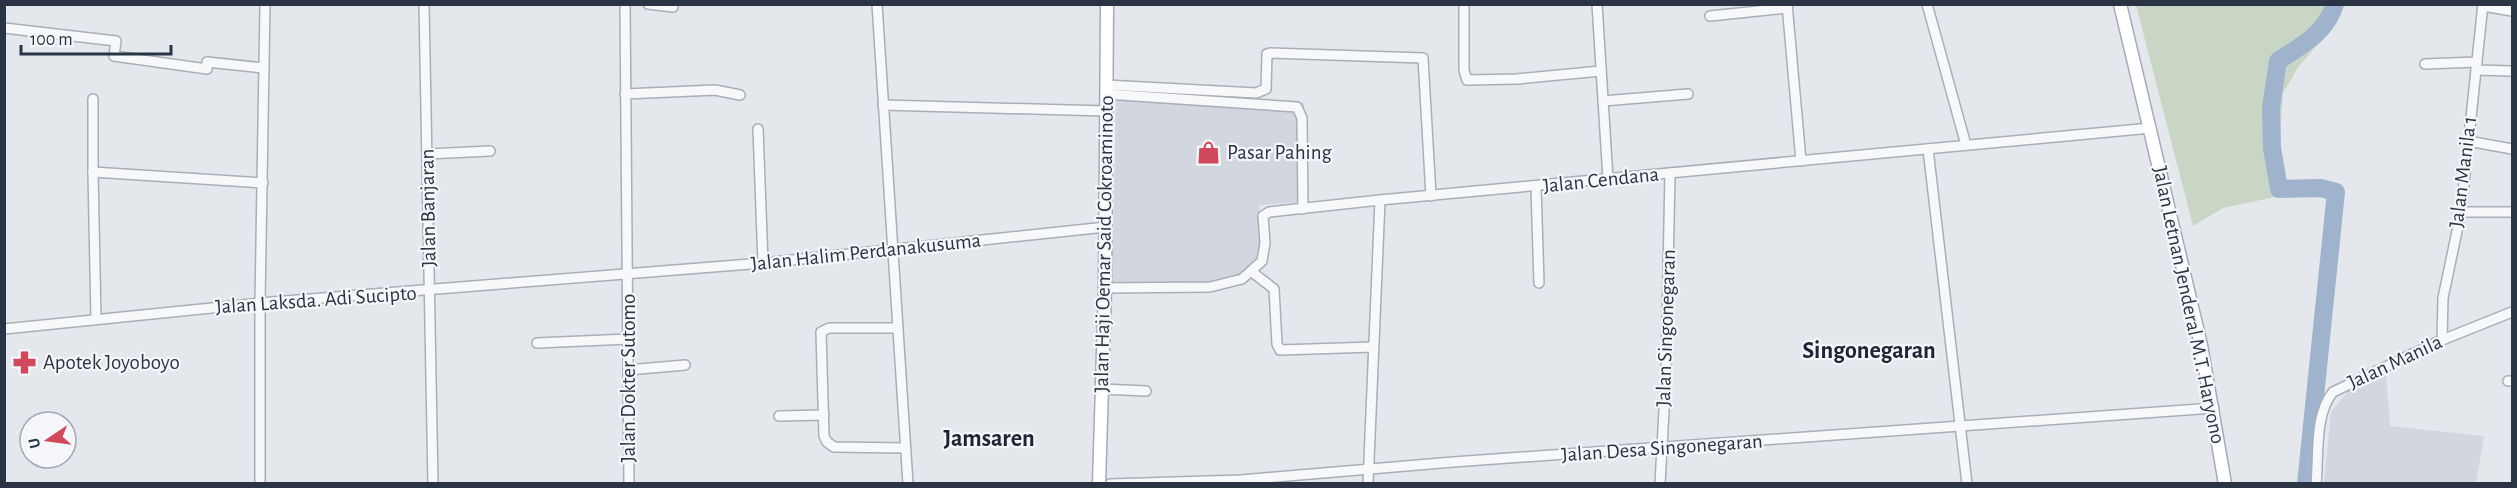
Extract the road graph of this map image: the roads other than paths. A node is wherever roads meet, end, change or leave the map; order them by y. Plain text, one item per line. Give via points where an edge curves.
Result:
1 (265, 4) edge
2 (424, 4) edge
3 (625, 4) edge
4 (648, 4) edge
5 (877, 4) edge
6 (1107, 4) edge
7 (1464, 4) edge
8 (1597, 4) edge
9 (1927, 4) edge
10 (2120, 4) edge
11 (2483, 5) edge
12 (1787, 6) edge
13 (673, 7) dead end
14 (2512, 11) edge
15 (1710, 16) dead end
16 (4, 28) edge
17 (2425, 64) dead end
18 (2476, 66) junction
19 (264, 68) junction
20 (1601, 71) junction
21 (2512, 71) edge
22 (1106, 89) junction
23 (625, 94) junction
24 (740, 94) dead end
25 (1688, 94) dead end
26 (93, 99) dead end
27 (1603, 101) junction
28 (883, 105) junction
29 (1106, 111) junction
30 (2151, 128) junction
31 (758, 129) dead end
32 (2468, 141) junction
33 (1966, 145) junction
34 (1928, 149) junction
35 (2512, 149) edge
36 (490, 151) dead end
37 (427, 154) junction
38 (1801, 161) junction
39 (93, 172) junction
40 (1670, 173) junction
41 (1608, 179) junction
42 (263, 183) junction
43 (1536, 187) junction
44 (1431, 196) junction
45 (1380, 200) junction
46 (1303, 208) junction
47 (2462, 212) junction
48 (2512, 212) edge
49 (1106, 227) junction
50 (891, 249) junction
51 (763, 263) junction
52 (1252, 272) junction
53 (627, 273) junction
54 (1539, 283) dead end
55 (1105, 288) junction
56 (430, 291) junction
57 (260, 303) junction
58 (2512, 312) edge
59 (96, 320) junction
60 (897, 328) junction
61 (4, 329) edge
62 (628, 339) junction
63 (2442, 340) junction
64 (537, 343) dead end
65 (1373, 347) junction
66 (685, 365) dead end
67 (628, 370) junction
68 (1102, 389) junction
69 (1146, 391) dead end
70 (2214, 408) junction
71 (824, 415) junction
72 (779, 416) dead end
73 (1961, 426) junction
74 (905, 448) junction
75 (1662, 448) junction
76 (1369, 468) junction
77 (1241, 482) edge
78 (260, 483) edge
79 (433, 483) edge
80 (628, 483) edge
81 (908, 483) edge
82 (1099, 483) edge
83 (1110, 483) edge
84 (1368, 483) edge
85 (1660, 483) edge
86 (1967, 483) edge
87 (2225, 483) edge
88 (2316, 483) edge

1 - 19 street
2 - 37 street, Jalan Banjaran
3 - 23 street, Jalan Dokter Sutomo
4 - 13 street
5 - 28 street
6 - 22 main road, Jalan Haji Oemar Said Cokroaminoto
7 - 20 street via 1467,80
8 - 20 street
9 - 33 street
10 - 30 main road, Jalan Letnan Jenderal M.T. Haryono
11 - 14 street
11 - 18 street, Jalan Manila 1
12 - 15 street
12 - 38 street
16 - 19 street via 116,41 114,56 207,69 207,62
17 - 18 street
18 - 21 street
18 - 32 street, Jalan Manila 1
19 - 42 street
20 - 27 street
22 - 29 main road, Jalan Haji Oemar Said Cokroaminoto
22 - 44 street via 1256,93 1266,89 1266,61 1270,53 1423,58
22 - 46 street via 1297,107 1302,118
23 - 24 street via 715,90
23 - 53 street, Jalan Dokter Sutomo
25 - 27 street
26 - 39 street
27 - 41 street
28 - 29 street
28 - 50 street
29 - 49 main road, Jalan Haji Oemar Said Cokroaminoto
30 - 33 street, Jalan Cendana
30 - 70 main road, Jalan Letnan Jenderal M.T. Haryono
31 - 51 street
32 - 35 street
32 - 47 street, Jalan Manila 1
33 - 34 street, Jalan Cendana
34 - 38 street, Jalan Cendana
34 - 73 street
36 - 37 street
37 - 56 street, Jalan Banjaran
38 - 40 street, Jalan Cendana
39 - 42 street
39 - 59 street
40 - 41 street, Jalan Cendana
40 - 75 street, Jalan Singonegaran
41 - 43 street, Jalan Cendana
42 - 57 street
43 - 44 street, Jalan Cendana
43 - 54 street
44 - 45 street, Jalan Cendana
45 - 46 street, Jalan Cendana
45 - 65 street
46 - 52 street, Jalan Cendana via 1263,216 1264,254
47 - 48 street
47 - 63 street, Jalan Manila 1 via 2444,288
49 - 50 street, Jalan Halim Perdanakusuma
49 - 55 main road, Jalan Haji Oemar Said Cokroaminoto
50 - 51 street, Jalan Halim Perdanakusuma
50 - 60 street
51 - 53 street, Jalan Halim Perdanakusuma
52 - 55 street via 1236,282 1210,287
52 - 65 street via 1274,289 1279,350
53 - 56 street, Jalan Laksda. Adi Sucipto
53 - 62 street, Jalan Dokter Sutomo
55 - 68 main road, Jalan Haji Oemar Said Cokroaminoto
56 - 57 street, Jalan Laksda. Adi Sucipto
56 - 79 street, Jalan Banjaran
57 - 59 street, Jalan Laksda. Adi Sucipto
57 - 78 street
58 - 63 street, Jalan Manila
59 - 61 street, Jalan Laksda. Adi Sucipto
60 - 71 street via 823,330 820,336
60 - 74 street
62 - 64 street
62 - 67 street, Jalan Dokter Sutomo
63 - 88 street, Jalan Manila via 2333,392 2321,421
65 - 76 street
66 - 67 street
67 - 80 street, Jalan Dokter Sutomo
68 - 69 street
68 - 82 main road, Jalan Haji Oemar Said Cokroaminoto
70 - 73 street, Jalan Desa Singonegaran
70 - 87 main road, Jalan Letnan Jenderal M.T. Haryono
71 - 72 street
71 - 74 street via 824,436 834,447
73 - 75 street, Jalan Desa Singonegaran
73 - 86 street
74 - 81 street
75 - 76 street, Jalan Desa Singonegaran
75 - 85 street, Jalan Singonegaran
76 - 77 street, Jalan Desa Singonegaran
76 - 84 street
77 - 83 street, Jalan Desa Singonegaran

